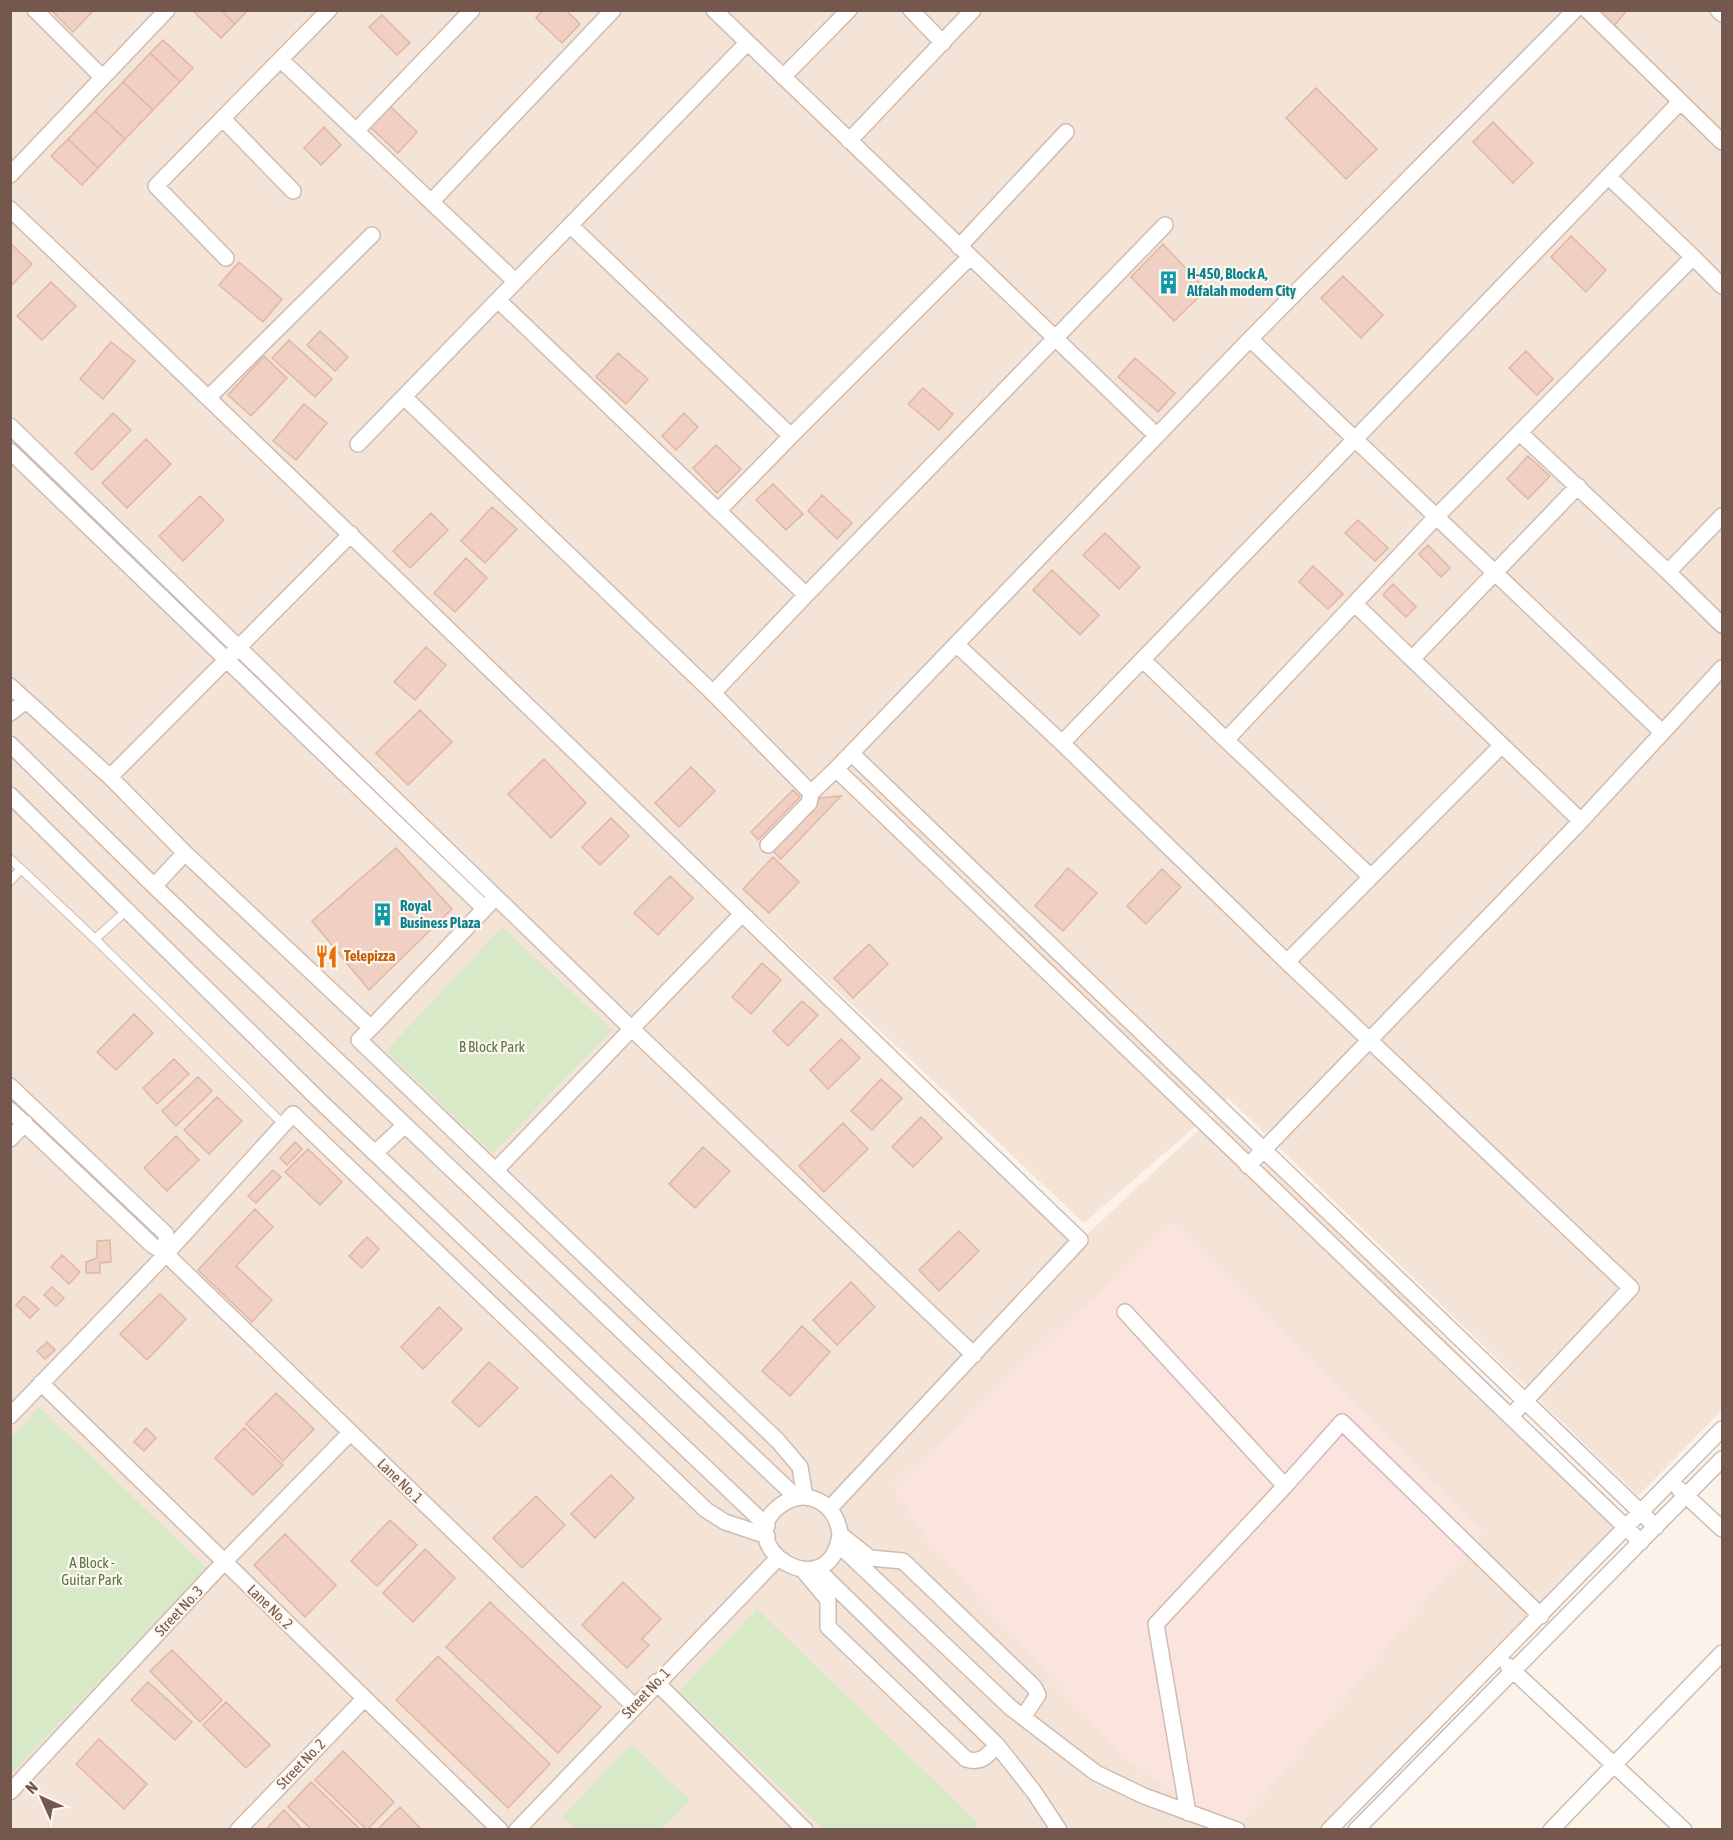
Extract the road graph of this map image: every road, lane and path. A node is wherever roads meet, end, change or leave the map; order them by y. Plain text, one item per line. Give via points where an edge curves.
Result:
1 (35, 10) edge
2 (168, 10) edge
3 (329, 10) edge
4 (472, 10) edge
5 (613, 10) edge
6 (714, 10) edge
7 (849, 10) edge
8 (911, 10) edge
9 (973, 10) edge
10 (1575, 10) edge
11 (1587, 10) edge
12 (1718, 10) edge
13 (1722, 14) edge
14 (747, 43) junction
15 (943, 43) junction
16 (281, 60) junction
17 (102, 77) junction
18 (783, 77) junction
19 (1680, 102) junction
20 (223, 119) junction
21 (357, 130) junction
22 (1066, 132) dead end
23 (849, 141) junction
24 (1722, 142) edge
25 (10, 176) edge
26 (1610, 178) junction
27 (292, 191) dead end
28 (432, 201) junction
29 (10, 209) edge
30 (1165, 225) dead end
31 (571, 226) junction
32 (372, 235) dead end
33 (965, 252) junction
34 (1693, 257) junction
35 (226, 258) dead end
36 (515, 281) junction
37 (1722, 286) edge
38 (498, 300) junction
39 (1056, 337) junction
40 (1250, 339) junction
41 (208, 397) junction
42 (404, 397) junction
43 (10, 426) edge
44 (1520, 433) junction
45 (791, 436) junction
46 (1156, 436) junction
47 (1354, 439) junction
48 (358, 444) dead end
49 (10, 451) edge
50 (1578, 486) junction
51 (718, 511) junction
52 (1722, 516) edge
53 (1436, 517) junction
54 (351, 534) junction
55 (1668, 572) junction
56 (1496, 574) junction
57 (806, 595) junction
58 (1355, 604) junction
59 (1722, 625) edge
60 (956, 644) junction
61 (239, 647) junction
62 (227, 659) junction
63 (1412, 659) junction
64 (1143, 660) junction
65 (1722, 668) edge
66 (10, 686) edge
67 (713, 693) junction
68 (26, 700) junction
69 (10, 713) edge
70 (1662, 732) junction
71 (1226, 740) junction
72 (1062, 743) junction
73 (10, 744) edge
74 (1502, 745) junction
75 (851, 753) junction
76 (836, 769) junction
77 (110, 777) junction
78 (811, 793) junction
79 (10, 795) edge
80 (1581, 821) junction
81 (768, 845) dead end
82 (185, 853) junction
83 (10, 859) edge
84 (21, 869) junction
85 (1371, 878) junction
86 (10, 881) edge
87 (154, 886) junction
88 (490, 903) junction
89 (126, 911) junction
90 (741, 915) junction
91 (95, 939) junction
92 (1287, 962) junction
93 (371, 1028) junction
94 (632, 1029) junction
95 (1369, 1040) junction
96 (10, 1086) edge
97 (10, 1110) edge
98 (288, 1119) junction
99 (25, 1124) junction
100 (405, 1125) junction
101 (10, 1139) edge
102 (1264, 1149) junction
103 (375, 1153) junction
104 (1248, 1166) junction
105 (496, 1170) junction
106 (166, 1254) junction
107 (1125, 1312) dead end
108 (974, 1355) junction
109 (41, 1383) junction
110 (1526, 1400) junction
111 (10, 1416) edge
112 (1511, 1416) junction
113 (1722, 1429) edge
114 (350, 1433) junction
115 (1722, 1459) edge
116 (1671, 1480) junction
117 (1285, 1486) junction
118 (1687, 1496) junction
119 (801, 1497) junction
120 (830, 1508) junction
121 (1640, 1511) junction
122 (1625, 1526) junction
123 (1656, 1527) junction
124 (1722, 1529) edge
125 (767, 1531) junction
126 (839, 1539) junction
127 (1641, 1542) junction
128 (777, 1559) junction
129 (224, 1562) junction
130 (809, 1569) junction
131 (1541, 1616) junction
132 (1499, 1657) junction
133 (1720, 1661) edge
134 (1514, 1673) junction
135 (656, 1682) junction
136 (364, 1699) junction
137 (634, 1706) junction
138 (1023, 1717) junction
139 (997, 1745) junction
140 (1613, 1766) junction
141 (10, 1792) edge
142 (1188, 1813) junction
143 (238, 1830) edge
144 (500, 1830) edge
145 (517, 1830) edge
146 (805, 1830) edge
147 (1059, 1830) edge
148 (1238, 1830) edge
149 (1329, 1830) edge
150 (1356, 1830) edge
151 (1551, 1830) edge
152 (1684, 1830) edge

1 - 17 street
2 - 17 street
3 - 16 street
4 - 21 street
5 - 28 street
6 - 14 street
7 - 18 street
8 - 15 street
9 - 15 street
10 - 40 street
11 - 19 street
12 - 13 street
14 - 18 street
14 - 31 street
15 - 23 street
16 - 20 street
16 - 21 street
17 - 25 street
18 - 23 street
19 - 24 street
19 - 26 street
20 - 27 street
20 - 35 street via 156,186
21 - 28 street
22 - 33 street
23 - 33 street
26 - 34 street
26 - 47 street
28 - 36 street
29 - 41 street
30 - 39 street
31 - 36 street
31 - 45 street
32 - 41 street
33 - 39 street
33 - 45 street
34 - 37 street
34 - 44 street
36 - 38 street
38 - 42 street
38 - 51 street
39 - 46 street
39 - 57 street
40 - 46 street
40 - 47 street
41 - 54 street
42 - 48 street
42 - 67 street
43 - 61 street
44 - 50 street
44 - 53 street
45 - 51 street
46 - 60 street
47 - 53 street
47 - 64 street
49 - 62 street
50 - 55 street
50 - 56 street
51 - 57 street
52 - 55 street
53 - 56 street
53 - 58 street
54 - 61 street
54 - 90 street
55 - 59 street
56 - 63 street
56 - 70 street
57 - 67 street
58 - 63 street
58 - 71 street
60 - 72 street
60 - 75 street
61 - 62 street
61 - 88 street
62 - 77 street
62 - 88 street
63 - 74 street
64 - 71 street
64 - 72 street
65 - 70 street
66 - 68 street
67 - 78 street
68 - 69 street
68 - 77 street
70 - 80 street
71 - 85 street
72 - 92 street
73 - 87 street
74 - 80 street
74 - 85 street
75 - 76 street
75 - 102 street
76 - 78 street
76 - 104 street
77 - 82 street
78 - 81 street via 809,803
79 - 89 street
80 - 95 street
82 - 87 street
82 - 93 street
83 - 84 lane
84 - 86 lane
84 - 91 lane
85 - 92 street
87 - 100 street
88 - 93 street
88 - 94 street
89 - 91 lane
89 - 103 street
90 - 94 street
90 - 108 street via 1080,1240
91 - 98 lane
92 - 95 street
93 - 105 street via 359,1040
94 - 105 street
94 - 108 street
95 - 102 street
95 - 110 street via 1631,1288
96 - 106 street via 166,1234
97 - 99 street, Lane No. 1
98 - 106 street
98 - 125 street via 706,1510 725,1522
99 - 101 street
99 - 106 street, Lane No. 1
100 - 103 street
100 - 119 street
102 - 104 street
102 - 110 street
103 - 125 street
104 - 112 street
105 - 119 street via 794,1457 800,1467
106 - 109 street
106 - 114 street, Lane No. 1
107 - 117 street
108 - 120 street
109 - 111 street
109 - 129 street, Lane No. 2
110 - 112 street
110 - 121 street
112 - 122 street
113 - 116 street
114 - 129 street, Street No. 3
114 - 137 street, Lane No. 1
115 - 118 street
116 - 118 street
116 - 121 street
117 - 131 street via 1342,1422
117 - 142 street via 1156,1624
118 - 123 street
118 - 124 street
119 - 120 street via 819,1500
119 - 125 street via 777,1507
120 - 126 street via 839,1525
121 - 122 street
121 - 123 street
122 - 127 street
122 - 131 street
123 - 127 street
125 - 128 street
126 - 130 street via 826,1562
126 - 138 street
126 - 138 street via 870,1558 903,1561 1034,1687 1038,1695
127 - 134 street
128 - 130 street via 793,1568
128 - 135 street, Street No. 1
129 - 136 street, Lane No. 2
129 - 141 street, Street No. 3
130 - 139 street
130 - 139 street via 828,1600 828,1627 966,1760 976,1762
131 - 132 street
132 - 134 street
132 - 149 street
133 - 140 street
134 - 140 street
134 - 150 street
135 - 137 street, Street No. 1
135 - 146 street
136 - 143 street, Street No. 2
136 - 144 street, Lane No. 2
137 - 145 street, Street No. 1
138 - 142 street via 1096,1773
139 - 147 street
140 - 151 street
140 - 152 street
142 - 148 street

